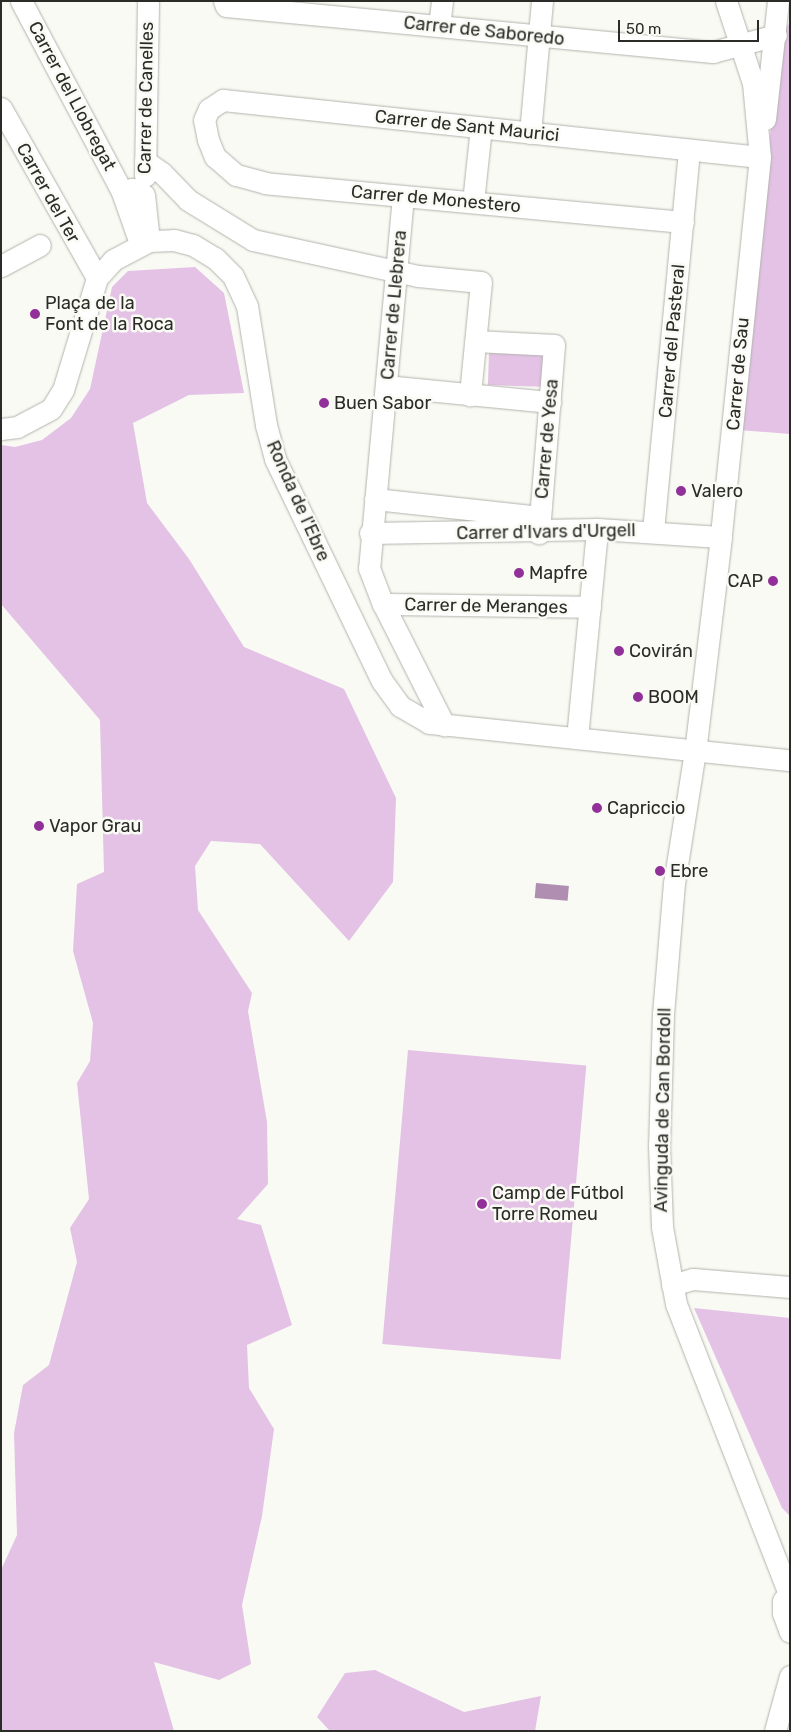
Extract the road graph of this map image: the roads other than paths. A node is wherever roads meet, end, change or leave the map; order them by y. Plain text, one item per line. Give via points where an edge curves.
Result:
1 (21, 1) edge
2 (148, 1) edge
3 (442, 1) edge
4 (542, 1) edge
5 (726, 1) edge
6 (778, 1) edge
7 (225, 3) edge
8 (439, 26) junction
9 (776, 35) junction
10 (538, 36) junction
11 (740, 43) junction
12 (1, 108) edge
13 (481, 127) junction
14 (530, 133) junction
15 (208, 140) joint
16 (689, 150) junction
17 (760, 156) junction
18 (145, 161) junction
19 (122, 192) junction
20 (144, 195) junction
21 (403, 196) junction
22 (473, 202) junction
23 (683, 222) junction
24 (145, 243) junction
25 (40, 244) dead end
26 (1, 266) edge
27 (398, 270) junction
28 (96, 278) junction
29 (476, 341) junction
30 (386, 386) junction
31 (470, 395) junction
32 (550, 402) junction
33 (1, 429) edge
34 (375, 499) junction
35 (540, 525) junction
36 (597, 529) junction
37 (653, 531) junction
38 (370, 533) junction
39 (721, 537) junction
40 (383, 604) junction
41 (590, 607) junction
42 (444, 725) junction
43 (577, 738) junction
44 (696, 751) junction
45 (790, 760) edge
46 (672, 1285) junction
47 (790, 1286) edge
48 (770, 1541) junction
49 (790, 1559) edge
50 (789, 1592) edge
51 (790, 1632) edge
52 (790, 1676) edge
53 (775, 1731) edge

1 - 19 street, Carrer del Llobregat
2 - 18 street, Carrer de Canelles
3 - 8 street
4 - 10 street
5 - 11 street, Carrer de Sau
6 - 9 street
7 - 8 street, Carrer de Saboredo
8 - 10 street, Carrer de Saboredo
9 - 11 street, Carrer de Saboredo
9 - 17 street
10 - 11 street, Carrer de Saboredo via 713,52
10 - 14 street
11 - 17 street, Carrer de Sau via 753,83
12 - 28 street, Carrer del Ter
13 - 14 street, Carrer de Sant Maurici
13 - 15 street, Carrer de Sant Maurici via 223,100 209,108 204,120
13 - 22 street
14 - 16 street, Carrer de Sant Maurici
15 - 21 street, Carrer de Monestero via 216,157 236,175 266,183
16 - 17 street, Carrer de Sant Maurici
16 - 23 street, Carrer del Pasteral
17 - 39 street, Carrer de Sau
18 - 20 street, Carrer de Canelles
18 - 27 street via 162,173 188,200 253,240
19 - 20 street, Carrer del Llobregat via 132,189
19 - 24 street, Carrer del Llobregat
20 - 24 street
21 - 22 street, Carrer de Monestero
21 - 27 street, Carrer de Llebrera
22 - 23 street, Carrer de Monestero
23 - 37 street, Carrer del Pasteral
24 - 28 street, Ronda de l'Ebre via 113,260
24 - 42 street, Ronda de l'Ebre via 174,240 193,245 215,258 233,276 247,306 266,425 275,458 390,695 414,716
25 - 26 street
27 - 29 street via 418,276 481,282
27 - 30 street, Carrer de Llebrera
28 - 33 street, Ronda de l'Ebre via 63,390 51,409 17,427
29 - 31 street
29 - 32 street, Carrer de Yesa via 554,345
30 - 31 street
30 - 34 street, Carrer de Llebrera
31 - 32 street
32 - 35 street, Carrer de Yesa
34 - 35 street, Carrer d'Ivars d'Urgell
34 - 38 street, Carrer de Llebrera
35 - 36 street, Carrer d'Ivars d'Urgell
35 - 38 street, Carrer d'Ivars d'Urgell
36 - 37 street, Carrer d'Ivars d'Urgell
36 - 41 street
37 - 39 street, Carrer d'Ivars d'Urgell
38 - 40 street, Carrer de Llebrera via 368,568
39 - 44 street, Carrer de Sau
40 - 41 street, Carrer de Meranges
40 - 42 street, Carrer de Llebrera
41 - 43 street
42 - 43 street, Ronda de l'Ebre
43 - 44 street, Ronda de l'Ebre
44 - 45 street, Ronda de l'Ebre
44 - 46 street, Avinguda de Can Bordoll via 674,883 663,1014 659,1145 661,1209
46 - 47 street via 693,1279
46 - 48 street, Avinguda de Can Bordoll via 676,1304
48 - 49 street, Avinguda de Can Bordoll
48 - 50 street, Avinguda de Can Bordoll
50 - 51 street via 783,1601 782,1613
52 - 53 street

